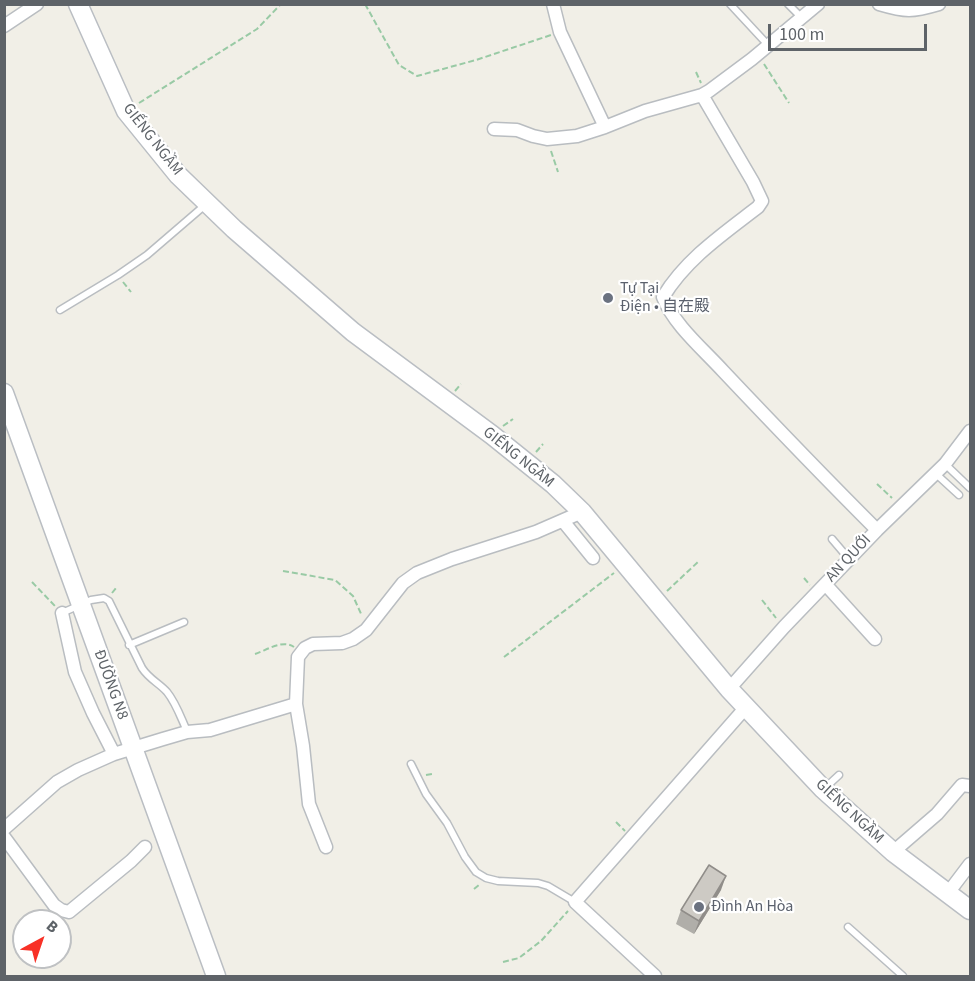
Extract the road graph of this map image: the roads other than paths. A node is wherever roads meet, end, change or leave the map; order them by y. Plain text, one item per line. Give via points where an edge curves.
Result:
1 (37, 4) edge
2 (78, 4) edge
3 (553, 4) edge
4 (730, 4) edge
5 (788, 4) edge
6 (818, 4) edge
7 (879, 4) edge
8 (939, 4) edge
9 (801, 17) junction
10 (4, 26) edge
11 (768, 45) junction
12 (702, 94) junction
13 (604, 127) junction
14 (494, 129) dead end
15 (207, 203) junction
16 (60, 310) dead end
17 (4, 393) edge
18 (970, 431) edge
19 (945, 464) junction
20 (936, 473) junction
21 (970, 488) edge
22 (959, 495) dead end
23 (582, 512) junction
24 (563, 521) junction
25 (877, 530) junction
26 (832, 539) dead end
27 (593, 558) dead end
28 (849, 559) junction
29 (826, 585) junction
30 (81, 604) junction
31 (62, 613) joint
32 (184, 622) dead end
33 (875, 639) dead end
34 (129, 645) junction
35 (729, 688) junction
36 (296, 704) junction
37 (747, 706) junction
38 (188, 732) junction
39 (133, 749) junction
40 (114, 754) junction
41 (411, 764) dead end
42 (839, 775) dead end
43 (970, 786) edge
44 (824, 789) junction
45 (6, 827) edge
46 (145, 847) dead end
47 (326, 847) dead end
48 (893, 852) junction
49 (970, 864) edge
50 (948, 892) junction
51 (575, 902) junction
52 (970, 910) edge
53 (849, 927) dead end
54 (648, 973) edge
55 (216, 976) edge
56 (903, 976) edge

1 - 10 street
2 - 15 street, GIẾNG NGẦM via 126,111 178,175
3 - 13 street via 560,32
4 - 11 lane
5 - 9 lane
6 - 9 street
7 - 8 street via 901,11
9 - 11 street
11 - 12 street
12 - 13 street
12 - 25 street via 762,201 705,247 663,297 668,309 719,366
13 - 14 street via 577,136 547,139 517,130
15 - 16 lane via 147,255
15 - 23 street, GIẾNG NGẦM via 353,332 492,435
17 - 30 street, ĐƯỜNG N8
18 - 19 street, AN QUỚI
19 - 20 street, AN QUỚI
19 - 21 lane
20 - 22 lane
20 - 25 street, AN QUỚI
23 - 24 street
23 - 35 street, GIẾNG NGẦM
24 - 27 street
24 - 36 street via 417,573 403,583 366,630 353,639 313,644 301,651 297,657
25 - 28 street, AN QUỚI
26 - 28 lane
28 - 29 street, AN QUỚI
29 - 33 street
29 - 35 street, AN QUỚI
30 - 31 lane
30 - 34 lane via 104,598 109,601
30 - 39 street, ĐƯỜNG N8
31 - 40 street via 77,678
32 - 34 lane
34 - 38 lane via 148,678 165,689
35 - 37 street, GIẾNG NGẦM
36 - 38 street via 210,730
36 - 47 street via 309,804
37 - 44 street, GIẾNG NGẦM
37 - 51 street
38 - 39 street
39 - 40 street
39 - 55 street, ĐƯỜNG N8
40 - 45 street via 57,782
41 - 51 lane via 426,795 476,872 498,881 538,882
42 - 44 lane
43 - 48 street via 962,785 937,814
44 - 48 street, GIẾNG NGẦM
45 - 46 street via 54,904 69,912
48 - 50 street, GIẾNG NGẦM
49 - 50 street
50 - 52 street, GIẾNG NGẦM
51 - 54 street
53 - 56 lane

